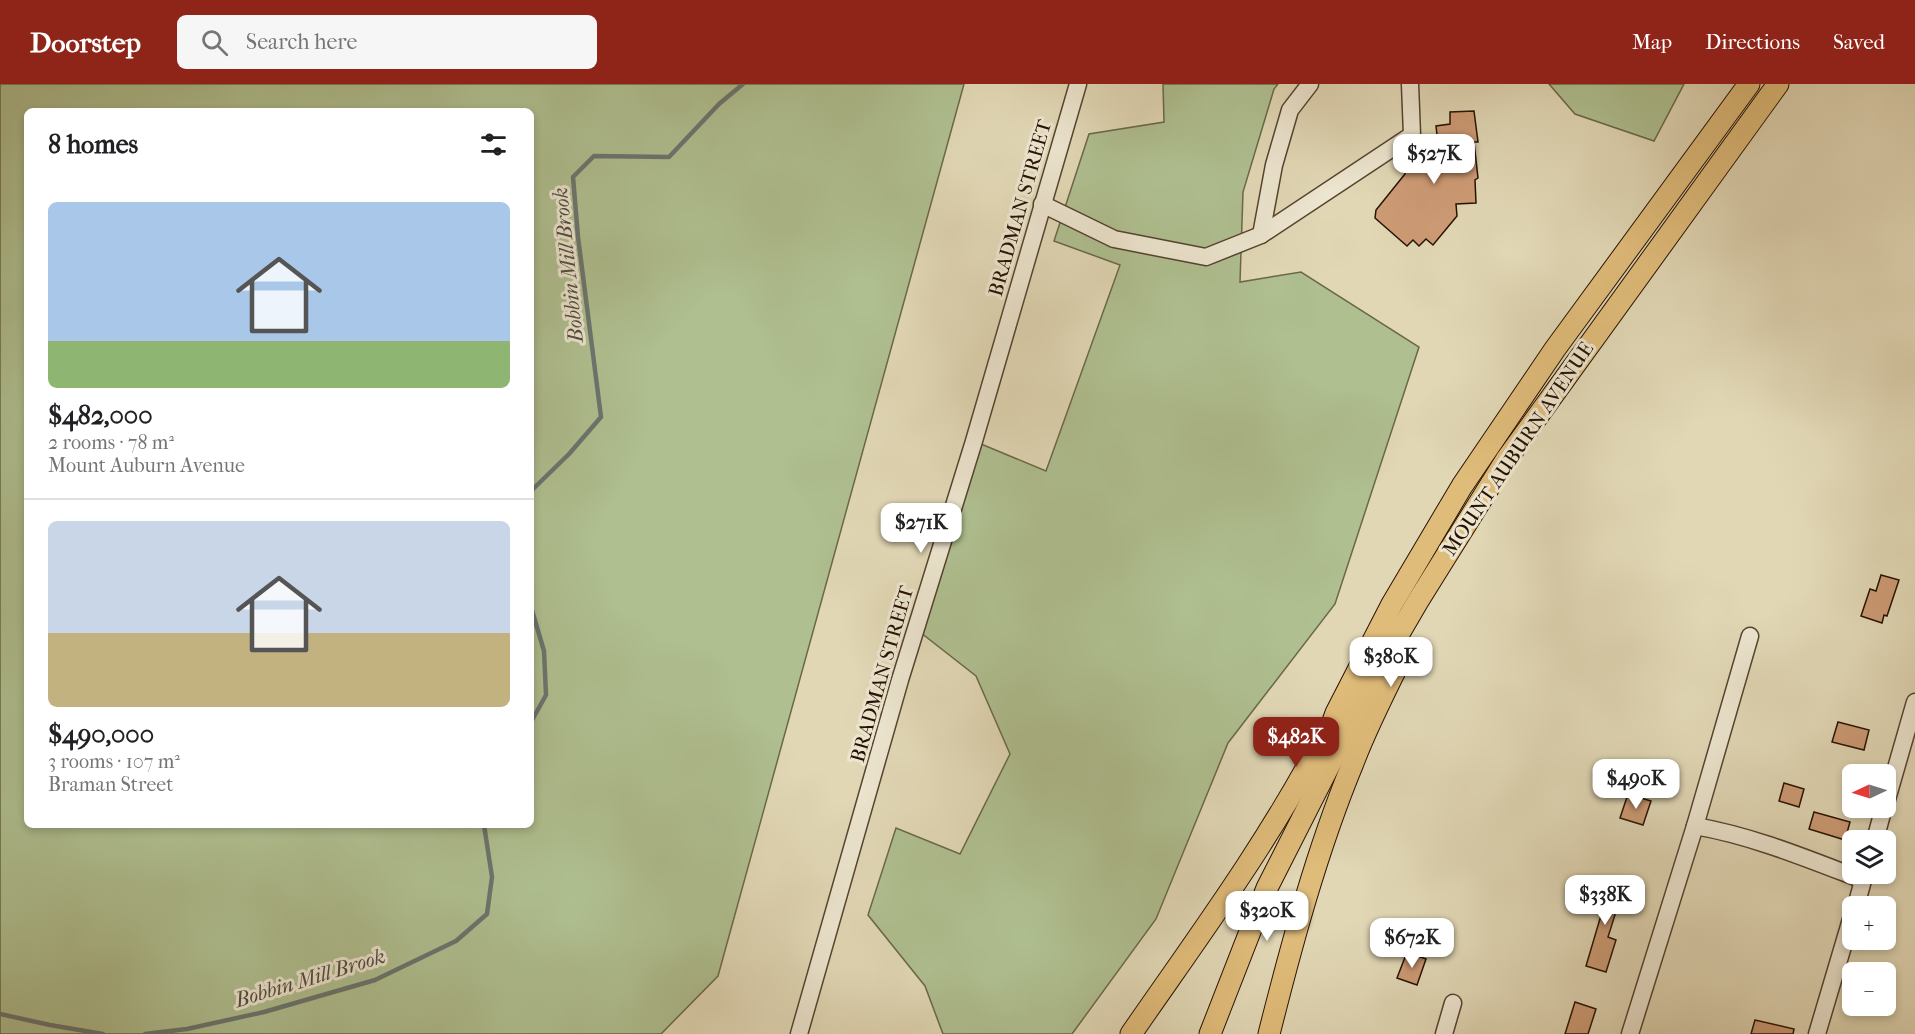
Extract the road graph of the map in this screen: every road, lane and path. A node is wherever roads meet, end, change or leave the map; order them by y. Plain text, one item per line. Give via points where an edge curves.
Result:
1 (1078, 84) edge
2 (1310, 84) edge
3 (1410, 84) edge
4 (1749, 84) edge
5 (1778, 84) edge
6 (1042, 204) junction
7 (1260, 235) junction
8 (1465, 525) junction
9 (1750, 636) dead end
10 (1915, 702) edge
11 (1336, 713) junction
12 (1896, 768) edge
13 (1695, 826) junction
14 (1292, 837) junction
15 (1842, 869) edge
16 (1842, 950) edge
17 (1453, 1003) dead end
18 (799, 1034) edge
19 (1131, 1034) edge
20 (1210, 1034) edge
21 (1269, 1034) edge
22 (1444, 1034) edge
23 (1629, 1034) edge
24 (1817, 1034) edge

1 - 6 street, BRADMAN STREET
2 - 7 street via 1290,110
3 - 7 street via 1412,135
4 - 11 main road, MOUNT AUBURN AVENUE via 1555,349 1462,486 1392,604
5 - 8 main road, MOUNT AUBURN AVENUE via 1547,401
6 - 7 street via 1114,239 1206,257
6 - 18 street, BRADMAN STREET
8 - 14 main road, MOUNT AUBURN AVENUE via 1383,661
8 - 21 main road via 1353,763 1317,862
9 - 13 street
10 - 12 street
11 - 14 main road, MOUNT AUBURN AVENUE
11 - 19 main road via 1306,769 1225,898
13 - 15 street via 1725,831
13 - 23 street
14 - 20 main road, MOUNT AUBURN AVENUE via 1267,888
16 - 24 street
17 - 22 street

